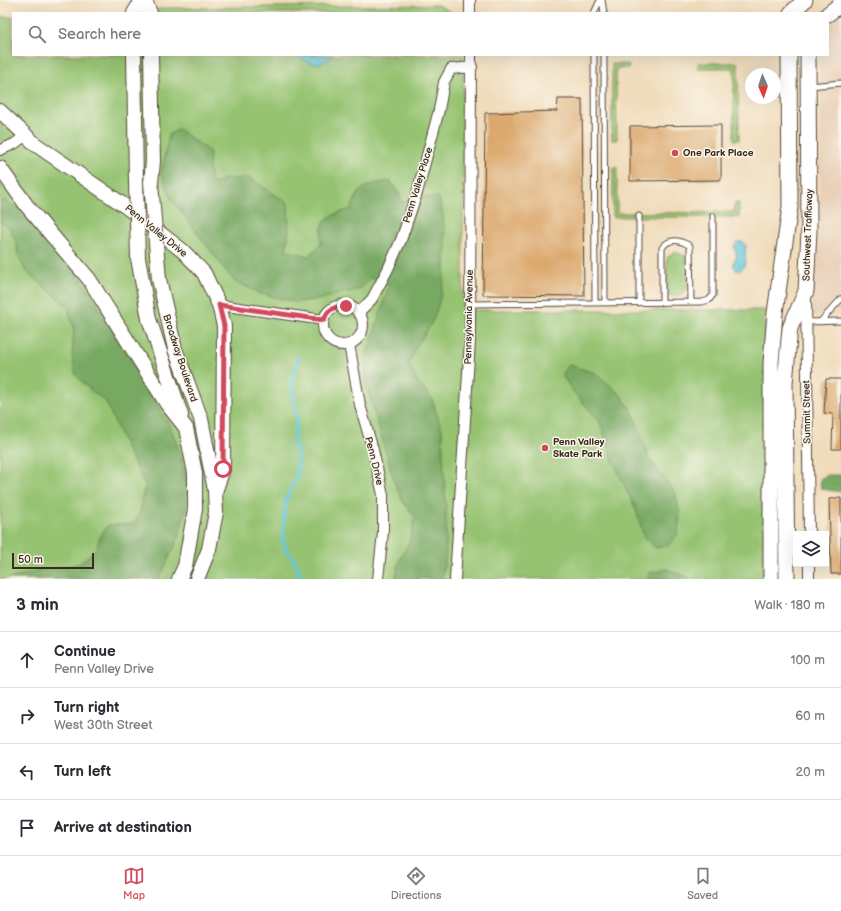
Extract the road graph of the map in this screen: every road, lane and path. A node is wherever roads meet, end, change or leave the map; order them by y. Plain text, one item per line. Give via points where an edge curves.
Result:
1 (143, 0) edge
2 (470, 0) edge
3 (601, 0) edge
4 (789, 0) edge
5 (806, 0) edge
6 (841, 4) edge
7 (135, 12) edge
8 (149, 12) edge
9 (470, 12) edge
10 (595, 12) edge
11 (604, 12) edge
12 (790, 12) edge
13 (791, 12) edge
14 (807, 12) edge
15 (829, 13) edge
16 (134, 56) edge
17 (151, 56) edge
18 (471, 56) edge
19 (594, 56) edge
20 (604, 56) edge
21 (789, 56) edge
22 (809, 59) edge
23 (472, 67) junction
24 (841, 83) edge
25 (808, 86) junction
26 (0, 111) edge
27 (25, 136) junction
28 (0, 150) edge
29 (0, 168) edge
30 (639, 216) dead end
31 (713, 216) dead end
32 (806, 291) junction
33 (841, 299) edge
34 (662, 302) junction
35 (691, 302) junction
36 (595, 303) junction
37 (605, 303) junction
38 (639, 303) junction
39 (470, 304) junction
40 (219, 305) junction
41 (358, 312) junction
42 (324, 320) junction
43 (841, 321) edge
44 (806, 322) junction
45 (820, 322) junction
46 (349, 344) junction
47 (186, 428) junction
48 (215, 492) junction
49 (809, 531) edge
50 (809, 567) edge
51 (179, 579) edge
52 (197, 579) edge
53 (378, 579) edge
54 (455, 579) edge
55 (772, 579) edge
56 (787, 579) edge
57 (809, 579) edge

1 - 7 main road
1 - 8 main road
2 - 9 street
3 - 10 lane
3 - 11 lane
4 - 12 main road
5 - 13 main road
5 - 14 main road
6 - 15 main road
16 - 47 main road, Broadway Boulevard, bridge via 138,258 149,319
17 - 48 main road, Broadway Boulevard, bridge via 151,183 158,279 175,349 201,419
18 - 23 street, Pennsylvania Avenue
19 - 36 lane
20 - 37 lane
21 - 55 main road, Southwest Trafficway via 790,207 775,313 771,363
22 - 25 main road, Southwest Trafficway
23 - 39 street, Pennsylvania Avenue
23 - 41 street, Penn Valley Place via 451,69 444,82 417,193 401,240 372,299
24 - 25 lane
25 - 32 main road, Southwest Trafficway via 809,231
26 - 27 main road, Penn Valley Drive
27 - 28 street
27 - 40 main road, Penn Valley Drive via 183,251 204,273
29 - 47 main road via 27,206 89,279 167,404
30 - 38 lane
31 - 35 lane via 713,295 709,300
32 - 44 street, Summit Street
32 - 56 main road, Southwest Trafficway via 790,328 785,383
33 - 45 lane
34 - 35 lane
34 - 35 lane via 662,248 666,242 673,240 682,241 690,246
34 - 38 lane
36 - 37 lane
36 - 39 lane
37 - 38 lane
39 - 54 street, Pennsylvania Avenue
40 - 42 street
40 - 48 main road, Penn Valley Drive via 224,326 224,446 223,469
41 - 42 street via 346,306 338,306 331,309
41 - 46 street via 362,321 361,334 356,341
42 - 46 street via 322,325 332,343
43 - 45 lane
44 - 45 lane
44 - 49 street, Summit Street
46 - 53 street, Penn Drive via 360,405 383,495 383,532
47 - 51 main road via 195,473 195,509 185,566
48 - 52 main road, Penn Valley Drive via 216,512 209,549
50 - 57 street

